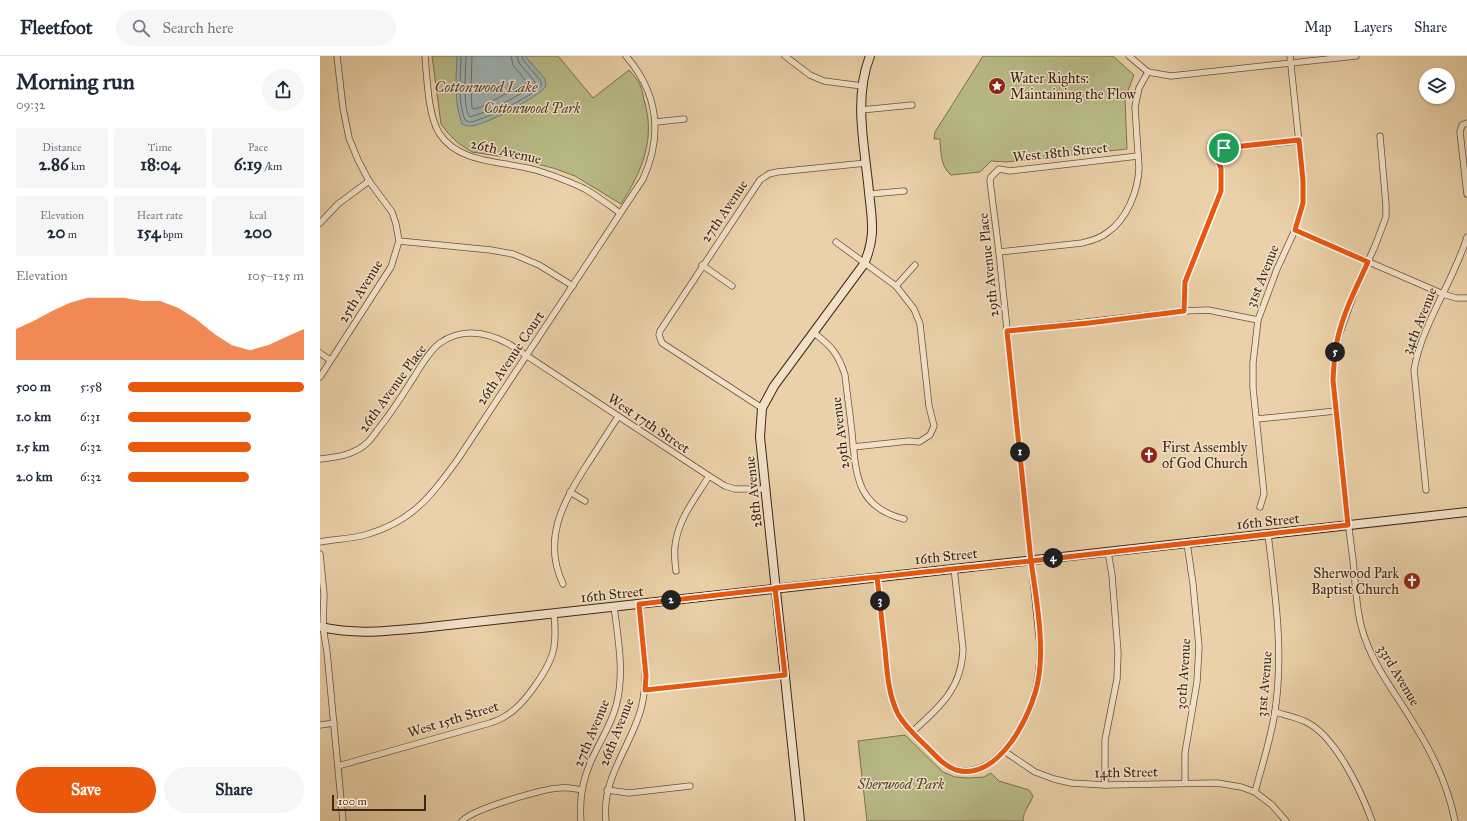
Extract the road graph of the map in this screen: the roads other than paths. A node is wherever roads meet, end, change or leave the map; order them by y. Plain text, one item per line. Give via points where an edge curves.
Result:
1 (337, 56) edge
2 (424, 56) edge
3 (626, 56) edge
4 (785, 56) edge
5 (870, 56) edge
6 (1129, 56) edge
7 (1290, 56) edge
8 (1356, 56) edge
9 (1290, 63) junction
10 (1148, 72) junction
11 (862, 86) junction
12 (912, 105) dead end
13 (861, 110) junction
14 (684, 119) dead end
15 (656, 122) junction
16 (1465, 124) edge
17 (1380, 136) dead end
18 (1299, 140) junction
19 (1138, 156) junction
20 (866, 163) junction
21 (370, 181) junction
22 (990, 181) joint
23 (904, 191) dead end
24 (870, 194) junction
25 (1467, 194) edge
26 (620, 213) junction
27 (320, 223) edge
28 (1295, 230) junction
29 (1467, 237) edge
30 (399, 242) junction
31 (836, 242) dead end
32 (999, 252) junction
33 (1368, 262) junction
34 (864, 264) junction
35 (702, 265) junction
36 (915, 265) dead end
37 (573, 286) junction
38 (732, 286) dead end
39 (896, 286) junction
40 (1443, 294) junction
41 (1467, 298) edge
42 (1184, 311) junction
43 (1258, 320) junction
44 (1007, 331) junction
45 (813, 332) junction
46 (320, 353) edge
47 (527, 355) junction
48 (330, 360) junction
49 (320, 377) edge
50 (762, 408) junction
51 (1336, 411) junction
52 (618, 417) junction
53 (1257, 420) junction
54 (853, 447) junction
55 (320, 459) edge
56 (709, 476) junction
57 (765, 489) junction
58 (1426, 490) dead end
59 (570, 492) junction
60 (585, 500) dead end
61 (1260, 507) dead end
62 (1467, 512) edge
63 (904, 519) dead end
64 (1348, 525) junction
65 (1268, 534) junction
66 (320, 542) edge
67 (1187, 543) junction
68 (1108, 552) junction
69 (320, 554) edge
70 (1031, 561) junction
71 (954, 568) junction
72 (676, 571) dead end
73 (877, 577) junction
74 (563, 584) dead end
75 (775, 588) junction
76 (639, 604) junction
77 (614, 606) junction
78 (554, 613) junction
79 (322, 627) edge
80 (785, 675) junction
81 (645, 690) junction
82 (1275, 712) junction
83 (334, 723) junction
84 (320, 725) edge
85 (912, 732) junction
86 (1004, 751) junction
87 (338, 766) junction
88 (1185, 783) junction
89 (1105, 785) junction
90 (690, 786) dead end
91 (582, 790) junction
92 (607, 790) junction
93 (1255, 792) junction
94 (465, 819) edge
95 (343, 821) edge
96 (581, 821) edge
97 (606, 821) edge
98 (800, 821) edge
99 (1286, 821) edge
100 (1372, 821) edge
101 (1455, 821) edge

1 - 21 street, 25th Avenue via 347,129 358,160
2 - 26 street, 26th Avenue via 432,116 439,134 457,151 476,158 541,171 585,190
3 - 15 street, 26th Avenue Court via 644,81
4 - 11 street via 810,75 824,81
5 - 11 main road, 28th Avenue
6 - 10 street
7 - 9 street, 31st Avenue
8 - 9 street
9 - 10 street via 1171,76
9 - 18 street, 31st Avenue
10 - 19 street via 1139,88 1134,107
11 - 13 main road, 28th Avenue
12 - 13 street
13 - 20 main road, 28th Avenue
14 - 15 street
15 - 26 street, 26th Avenue Court via 650,164
16 - 25 street via 1460,132
17 - 33 street, 33rd Avenue via 1386,217
18 - 28 street, 31st Avenue via 1303,203
18 - 42 street via 1224,148 1220,153 1218,161 1221,168 1221,191 1185,282
19 - 22 street, West 18th Street via 1010,171 999,169
19 - 32 street via 1138,178 1133,194 1124,215 1107,233 1082,243
20 - 24 main road, 28th Avenue
20 - 35 street, 27th Avenue via 769,174 760,180
21 - 27 street via 338,204
21 - 30 street, 25th Avenue via 392,212
22 - 32 street, 29th Avenue Place
23 - 24 street
24 - 34 main road, 28th Avenue via 873,236
26 - 37 street, 26th Avenue Court
28 - 33 street
28 - 43 street, 31st Avenue
29 - 40 street, 34th Avenue
30 - 37 street via 513,254 539,265
30 - 48 street, 25th Avenue via 391,267
31 - 34 street
32 - 44 street, 29th Avenue Place
33 - 40 street
33 - 51 street, 33rd Avenue via 1338,338 1333,380
34 - 39 street
34 - 45 main road, 28th Avenue
35 - 38 street
35 - 50 street, 27th Avenue via 662,326 659,335 662,343
36 - 39 street
37 - 47 street, 26th Avenue Court
39 - 54 street via 914,309 920,324 929,406 934,426 930,435 919,442
40 - 41 street
40 - 58 street, 34th Avenue via 1418,350 1414,370
42 - 43 street via 1208,310
42 - 44 street
43 - 53 street, 31st Avenue via 1253,363
44 - 70 street, 29th Avenue Place
45 - 50 main road, 28th Avenue via 774,386
45 - 54 street, 29th Avenue via 829,344 840,360 845,375
46 - 48 street
47 - 52 street, West 17th Street
47 - 55 street, 26th Avenue Place via 498,338 480,332 448,339 424,362 368,443 341,457
47 - 66 street, 26th Avenue Court via 458,459 422,504 383,528 364,535
48 - 49 street, 25th Avenue
50 - 57 main road, 28th Avenue via 760,437
51 - 53 street
51 - 64 street, 33rd Avenue
52 - 56 street, West 17th Street
52 - 59 street
53 - 61 street, 31st Avenue via 1264,494
54 - 63 street, 29th Avenue via 856,472 863,490 880,510
56 - 57 street, West 17th Street via 735,489
56 - 72 street via 681,523 675,547
57 - 75 main road, 28th Avenue
59 - 60 street
59 - 74 street via 558,518 554,542 556,570
62 - 64 main road, 16th Street
64 - 65 main road, 16th Street
64 - 101 street, 33rd Avenue via 1358,608 1365,640 1374,660 1428,748 1443,779
65 - 67 main road, 16th Street
65 - 82 street, 31st Avenue via 1278,616 1279,654
67 - 68 main road, 16th Street
67 - 88 street, 30th Avenue via 1199,647 1197,682 1185,753
68 - 70 main road, 16th Street
68 - 89 street via 1118,653 1117,679 1105,740
69 - 79 street via 324,594
70 - 71 main road, 16th Street
70 - 86 street via 1040,647 1038,681 1024,721
71 - 73 main road, 16th Street
71 - 85 street via 963,649 960,672 947,697
73 - 75 main road, 16th Street
73 - 85 street via 892,697 898,714
75 - 76 main road, 16th Street
75 - 80 main road, 28th Avenue
76 - 77 main road, 16th Street
76 - 81 street, 26th Avenue
77 - 78 main road, 16th Street
77 - 91 street, 27th Avenue via 620,662 619,694 616,708 592,758
78 - 79 main road, 16th Street via 368,633 343,632
78 - 87 street, West 15th Street via 556,634 550,659 528,695 507,715 490,723
79 - 83 street
80 - 81 street
80 - 98 main road, 28th Avenue
81 - 92 street, 26th Avenue via 638,719
82 - 93 street, 31st Avenue
82 - 100 street via 1305,721 1322,734 1348,770
83 - 84 street
83 - 87 street
85 - 86 street via 944,764 956,770 980,769
86 - 89 street, 14th Street via 1035,772 1054,779
87 - 95 street
88 - 89 street, 14th Street
88 - 93 street, 14th Street via 1217,783
90 - 92 street via 629,793
91 - 94 street via 560,788 544,791 478,810
91 - 96 street, 27th Avenue
92 - 97 street, 26th Avenue
93 - 99 street via 1272,805

